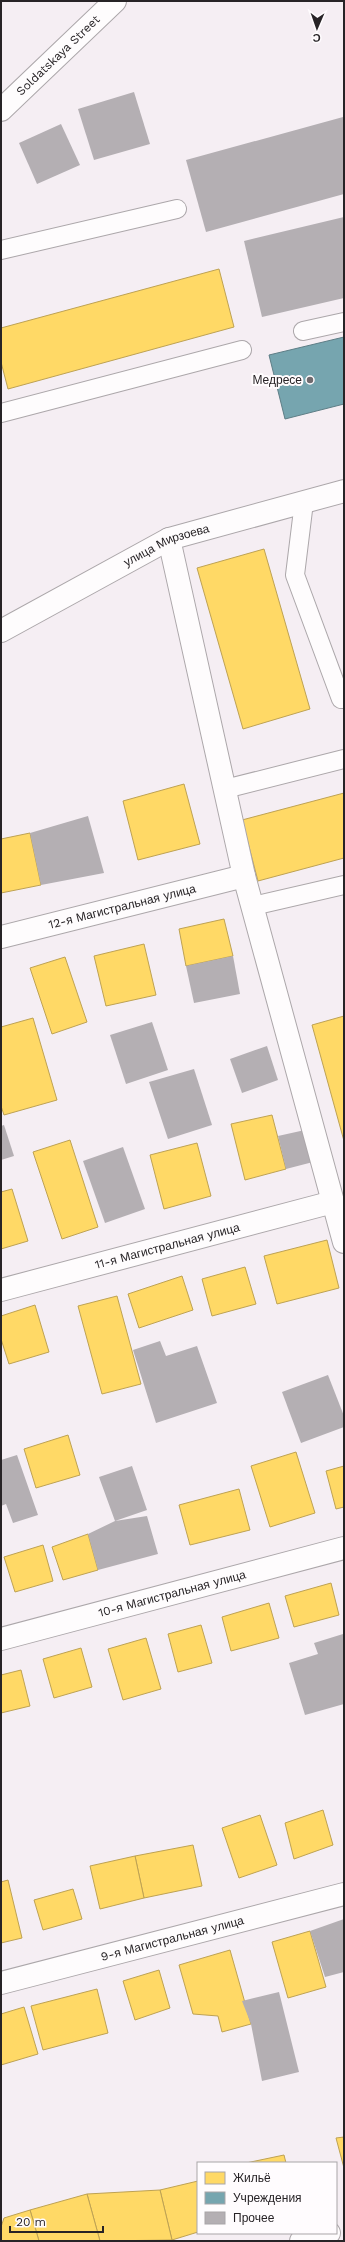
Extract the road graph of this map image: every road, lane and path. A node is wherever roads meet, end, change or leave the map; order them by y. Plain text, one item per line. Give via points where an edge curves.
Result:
1 (115, 1) edge
2 (1, 110) edge
3 (177, 209) dead end
4 (1, 250) edge
5 (344, 322) edge
6 (304, 331) dead end
7 (242, 350) dead end
8 (1, 413) edge
9 (344, 491) edge
10 (304, 502) junction
11 (169, 539) junction
12 (1, 631) edge
13 (340, 699) dead end
14 (344, 759) edge
15 (225, 789) junction
16 (244, 876) junction
17 (344, 885) edge
18 (253, 906) junction
19 (1, 937) edge
20 (333, 1202) junction
21 (344, 1242) edge
22 (1, 1290) edge
23 (344, 1548) edge
24 (1, 1639) edge
25 (344, 1894) edge
26 (1, 1983) edge
27 (326, 2234) edge
28 (301, 2241) edge

1 - 2 street, Soldatskaya Street
3 - 4 lane
5 - 6 lane
7 - 8 lane
9 - 10 street, улица Мирзоева
10 - 11 street, улица Мирзоева
10 - 13 lane via 295,575
11 - 12 street, улица Мирзоева
11 - 15 street
14 - 15 lane
15 - 16 street
16 - 18 street
16 - 19 street, 12-я Магистральная улица
17 - 18 lane
18 - 20 street
20 - 21 street
20 - 22 street, 11-я Магистральная улица
23 - 24 street, 10-я Магистральная улица
25 - 26 street, 9-я Магистральная улица
27 - 28 street

